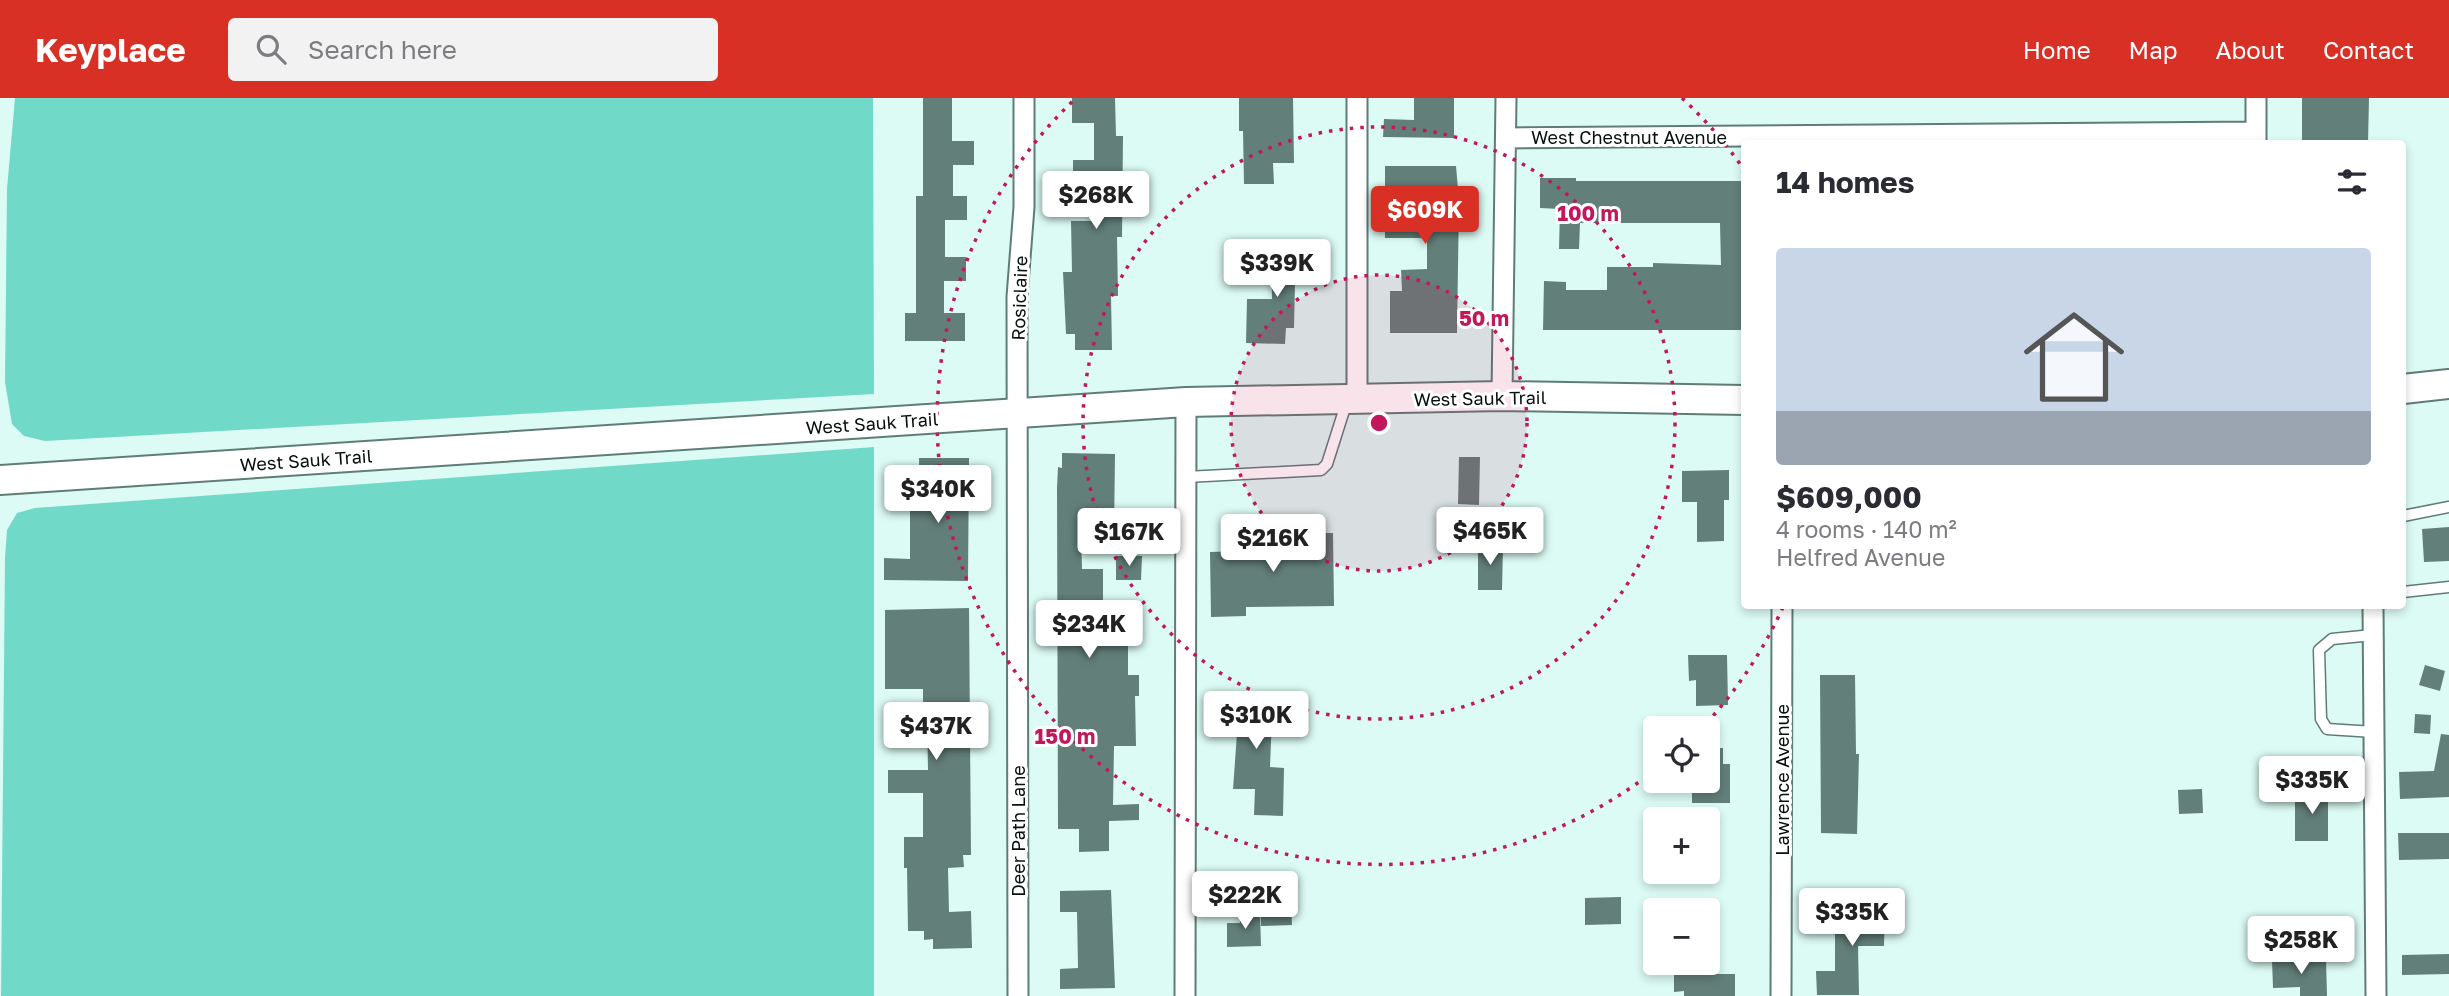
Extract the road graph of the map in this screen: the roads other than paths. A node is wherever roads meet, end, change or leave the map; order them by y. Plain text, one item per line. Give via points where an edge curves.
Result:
1 (1024, 98) edge
2 (1357, 98) edge
3 (1506, 98) edge
4 (2256, 98) edge
5 (1506, 138) junction
6 (2256, 138) edge
7 (2449, 384) edge
8 (2406, 389) edge
9 (1502, 396) junction
10 (1352, 400) junction
11 (1741, 400) edge
12 (1186, 402) junction
13 (1017, 414) junction
14 (1186, 477) junction
15 (0, 480) edge
16 (2449, 507) edge
17 (2406, 515) edge
18 (2449, 587) edge
19 (2406, 592) edge
20 (1782, 609) edge
21 (2373, 609) edge
22 (2374, 635) junction
23 (2374, 732) junction
24 (1018, 996) edge
25 (1185, 996) edge
26 (1781, 996) edge
27 (2376, 996) edge

1 - 13 street, Rosiclaire
2 - 10 street
3 - 5 street
4 - 6 street
5 - 6 street, West Chestnut Avenue
5 - 9 street
7 - 8 main road
9 - 10 main road, West Sauk Trail
9 - 11 main road, West Sauk Trail
10 - 12 main road, West Sauk Trail
10 - 14 lane via 1321,470
12 - 13 main road, West Sauk Trail
12 - 14 street
13 - 15 main road, West Sauk Trail
13 - 24 street, Deer Path Lane
14 - 25 street
16 - 17 lane
18 - 19 lane
20 - 26 street, Lawrence Avenue
21 - 22 street
22 - 23 street
22 - 23 lane via 2332,639 2319,650 2321,719 2327,729
23 - 27 street

